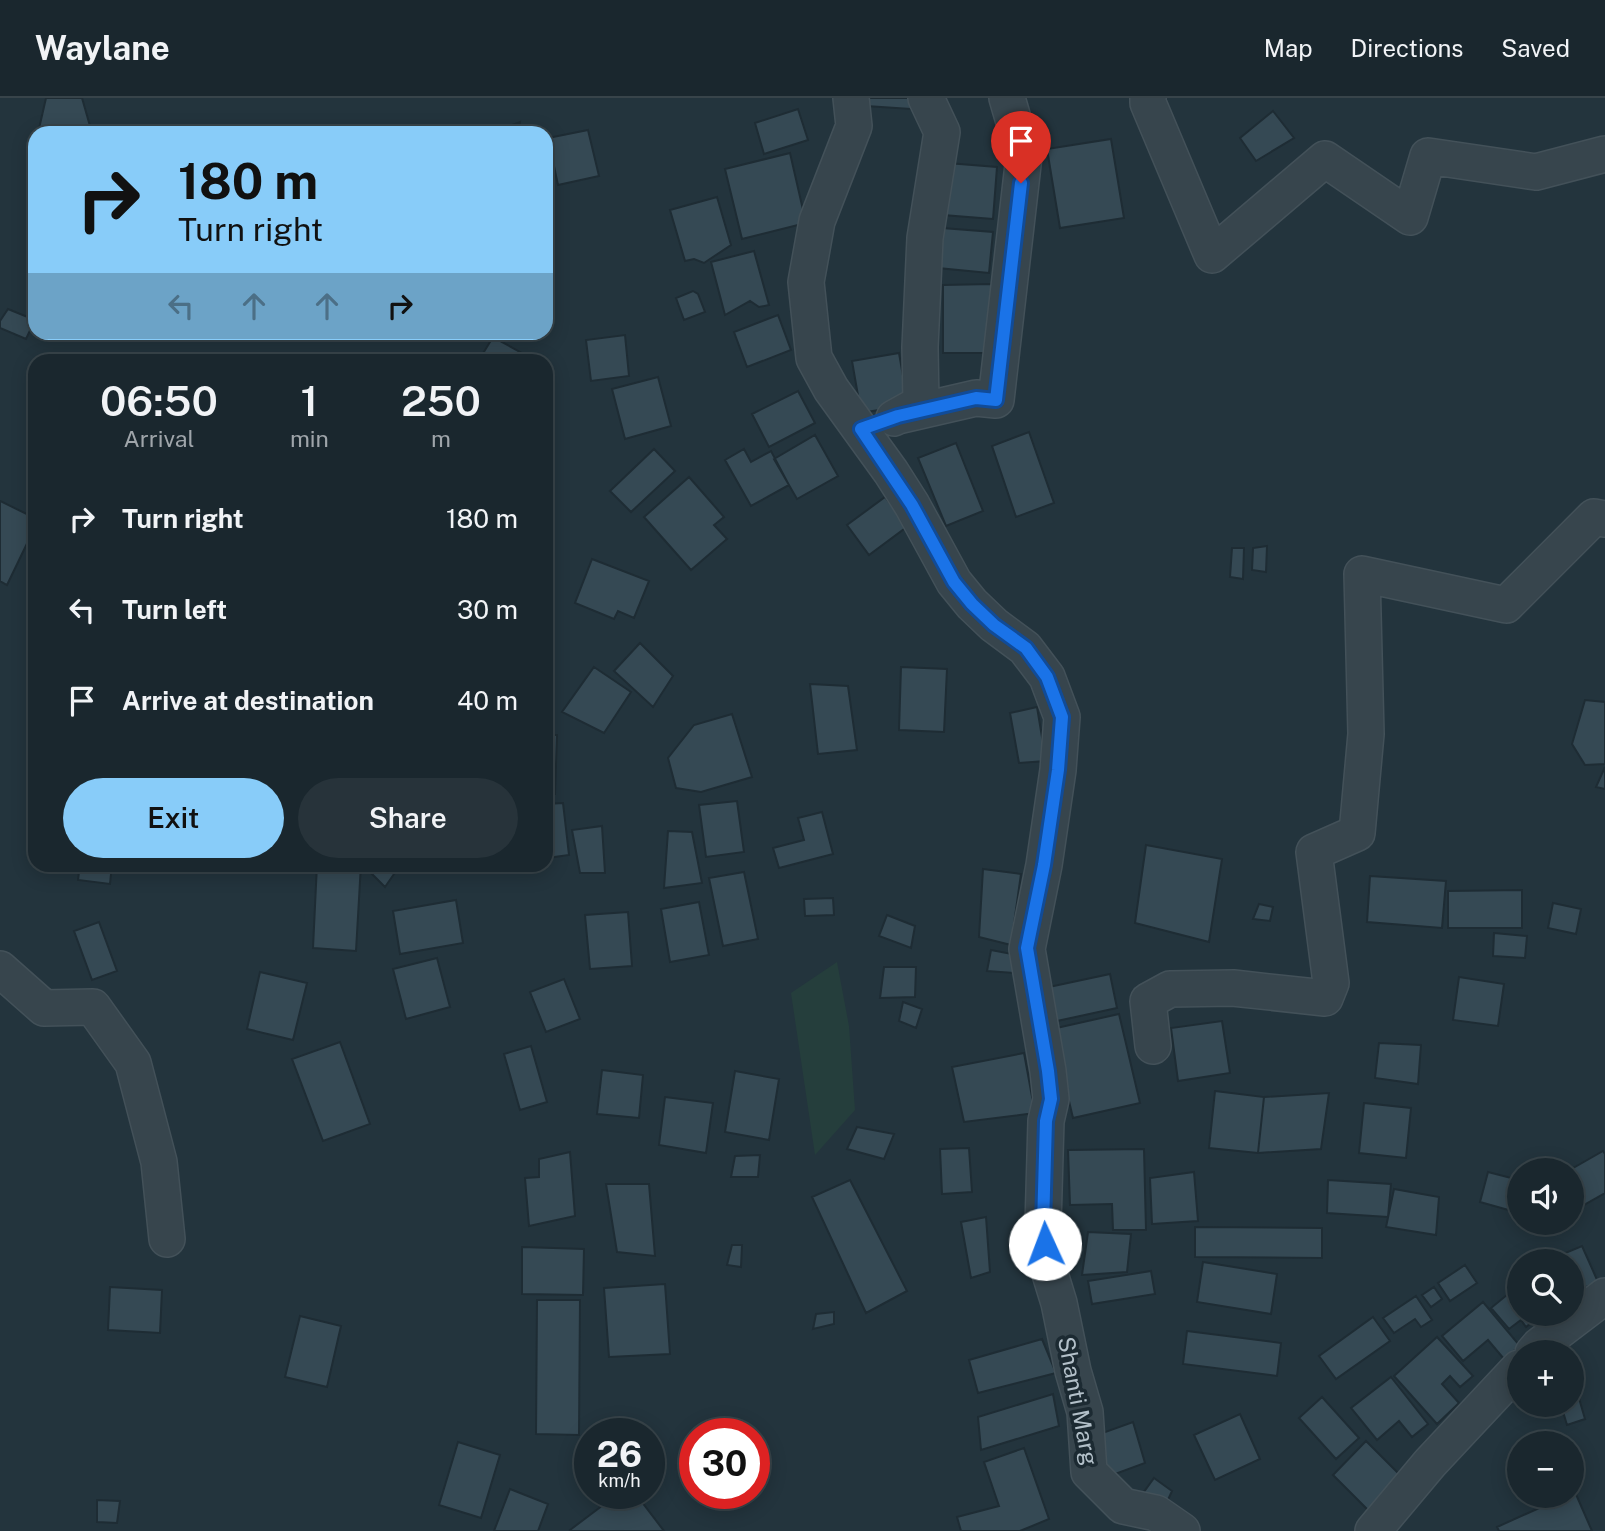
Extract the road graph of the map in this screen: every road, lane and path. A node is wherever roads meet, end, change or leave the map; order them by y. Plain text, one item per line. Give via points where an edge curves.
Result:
1 (850, 98) edge
2 (926, 98) edge
3 (1007, 98) edge
4 (1148, 98) edge
5 (1605, 154) edge
6 (898, 416) junction
7 (861, 429) junction
8 (1605, 519) edge
9 (0, 969) edge
10 (1153, 1046) dead end
11 (167, 1239) dead end
12 (1605, 1296) edge
13 (1547, 1340) edge
14 (1507, 1381) edge
15 (1182, 1531) edge
16 (1373, 1531) edge

1 - 7 street, Shanti Marg via 854,126 817,221 806,282 814,358
2 - 6 street via 942,132 925,238 921,402
3 - 6 street via 1024,156 996,400 976,398
4 - 5 street via 1212,255 1325,159 1410,217 1428,156 1536,172
6 - 7 street
7 - 15 street, Shanti Marg via 912,505 954,582 994,625 1026,648 1047,677 1062,717 1044,865 1027,948 1051,1099 1046,1121 1043,1225 1047,1264 1085,1412 1089,1472 1123,1506 1156,1513
8 - 10 street via 1594,517 1506,605 1362,574 1366,734 1357,833 1314,852 1331,984 1325,998 1233,988 1170,989 1148,1001
9 - 11 street via 44,1008 93,1007 133,1063 159,1162
12 - 13 street
14 - 16 street

